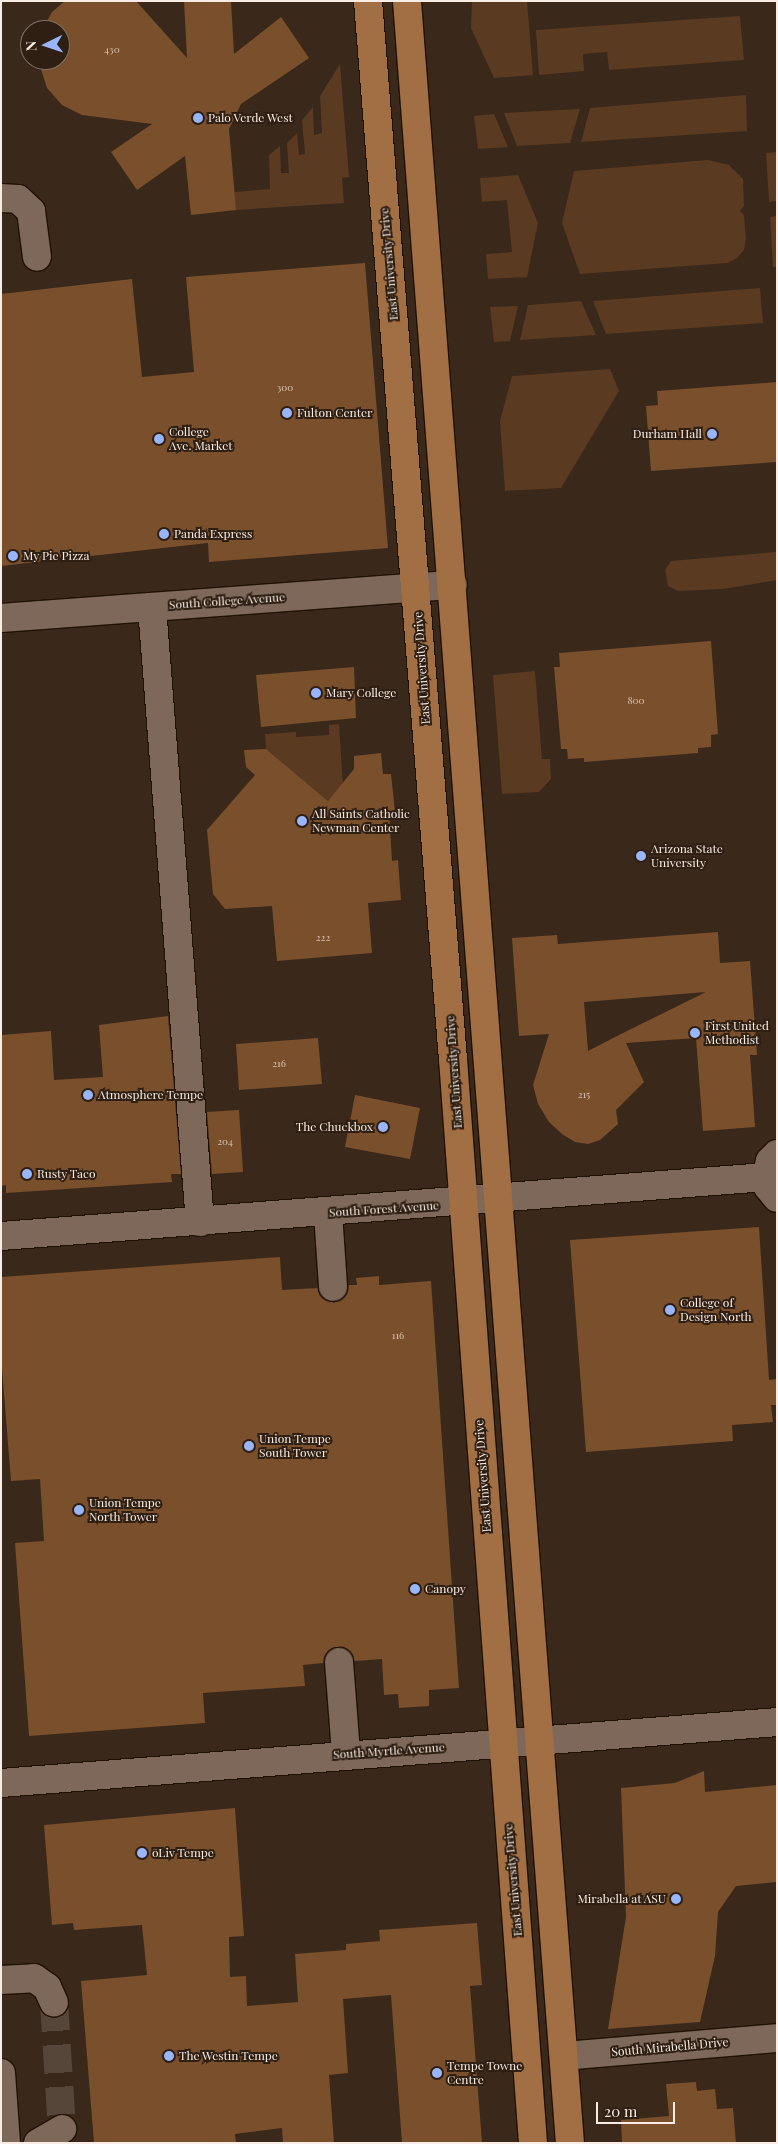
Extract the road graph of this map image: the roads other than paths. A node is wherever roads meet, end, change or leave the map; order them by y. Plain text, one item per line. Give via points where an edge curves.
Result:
1 (368, 1) edge
2 (407, 1) edge
3 (1, 198) edge
4 (425, 229) junction
5 (387, 234) junction
6 (37, 257) dead end
7 (453, 585) junction
8 (416, 588) junction
9 (152, 607) junction
10 (1, 618) edge
11 (773, 1176) edge
12 (499, 1200) junction
13 (463, 1203) junction
14 (328, 1213) junction
15 (200, 1222) junction
16 (1, 1236) edge
17 (333, 1287) dead end
18 (339, 1662) dead end
19 (777, 1722) edge
20 (541, 1741) junction
21 (503, 1743) junction
22 (346, 1754) junction
23 (1, 1783) edge
24 (1, 1980) edge
25 (46, 1986) dead end
26 (777, 2038) edge
27 (564, 2056) junction
28 (1, 2073) edge
29 (62, 2129) dead end
30 (6, 2143) edge
31 (38, 2143) edge
32 (533, 2143) edge
33 (570, 2143) edge

1 - 5 main road, East University Drive
2 - 4 main road
3 - 6 street via 18,199 31,211
4 - 5 main road
4 - 7 main road
5 - 8 main road, East University Drive
7 - 8 street, South College Avenue
7 - 12 main road
8 - 9 street, South College Avenue
8 - 13 main road, East University Drive
9 - 10 street, South College Avenue
9 - 15 street
11 - 12 street, South Forest Avenue
12 - 13 street, South Forest Avenue
12 - 20 main road
13 - 14 street, South Forest Avenue
13 - 21 main road, East University Drive
14 - 15 street, South Forest Avenue
14 - 17 street
15 - 16 street, South Forest Avenue
18 - 22 street
19 - 20 street, South Myrtle Avenue
20 - 21 street, South Myrtle Avenue
20 - 27 main road
21 - 22 street, South Myrtle Avenue
21 - 32 main road, East University Drive
22 - 23 street, South Myrtle Avenue
24 - 25 street
26 - 27 street, South Mirabella Drive
27 - 33 main road
28 - 30 street
29 - 31 street

